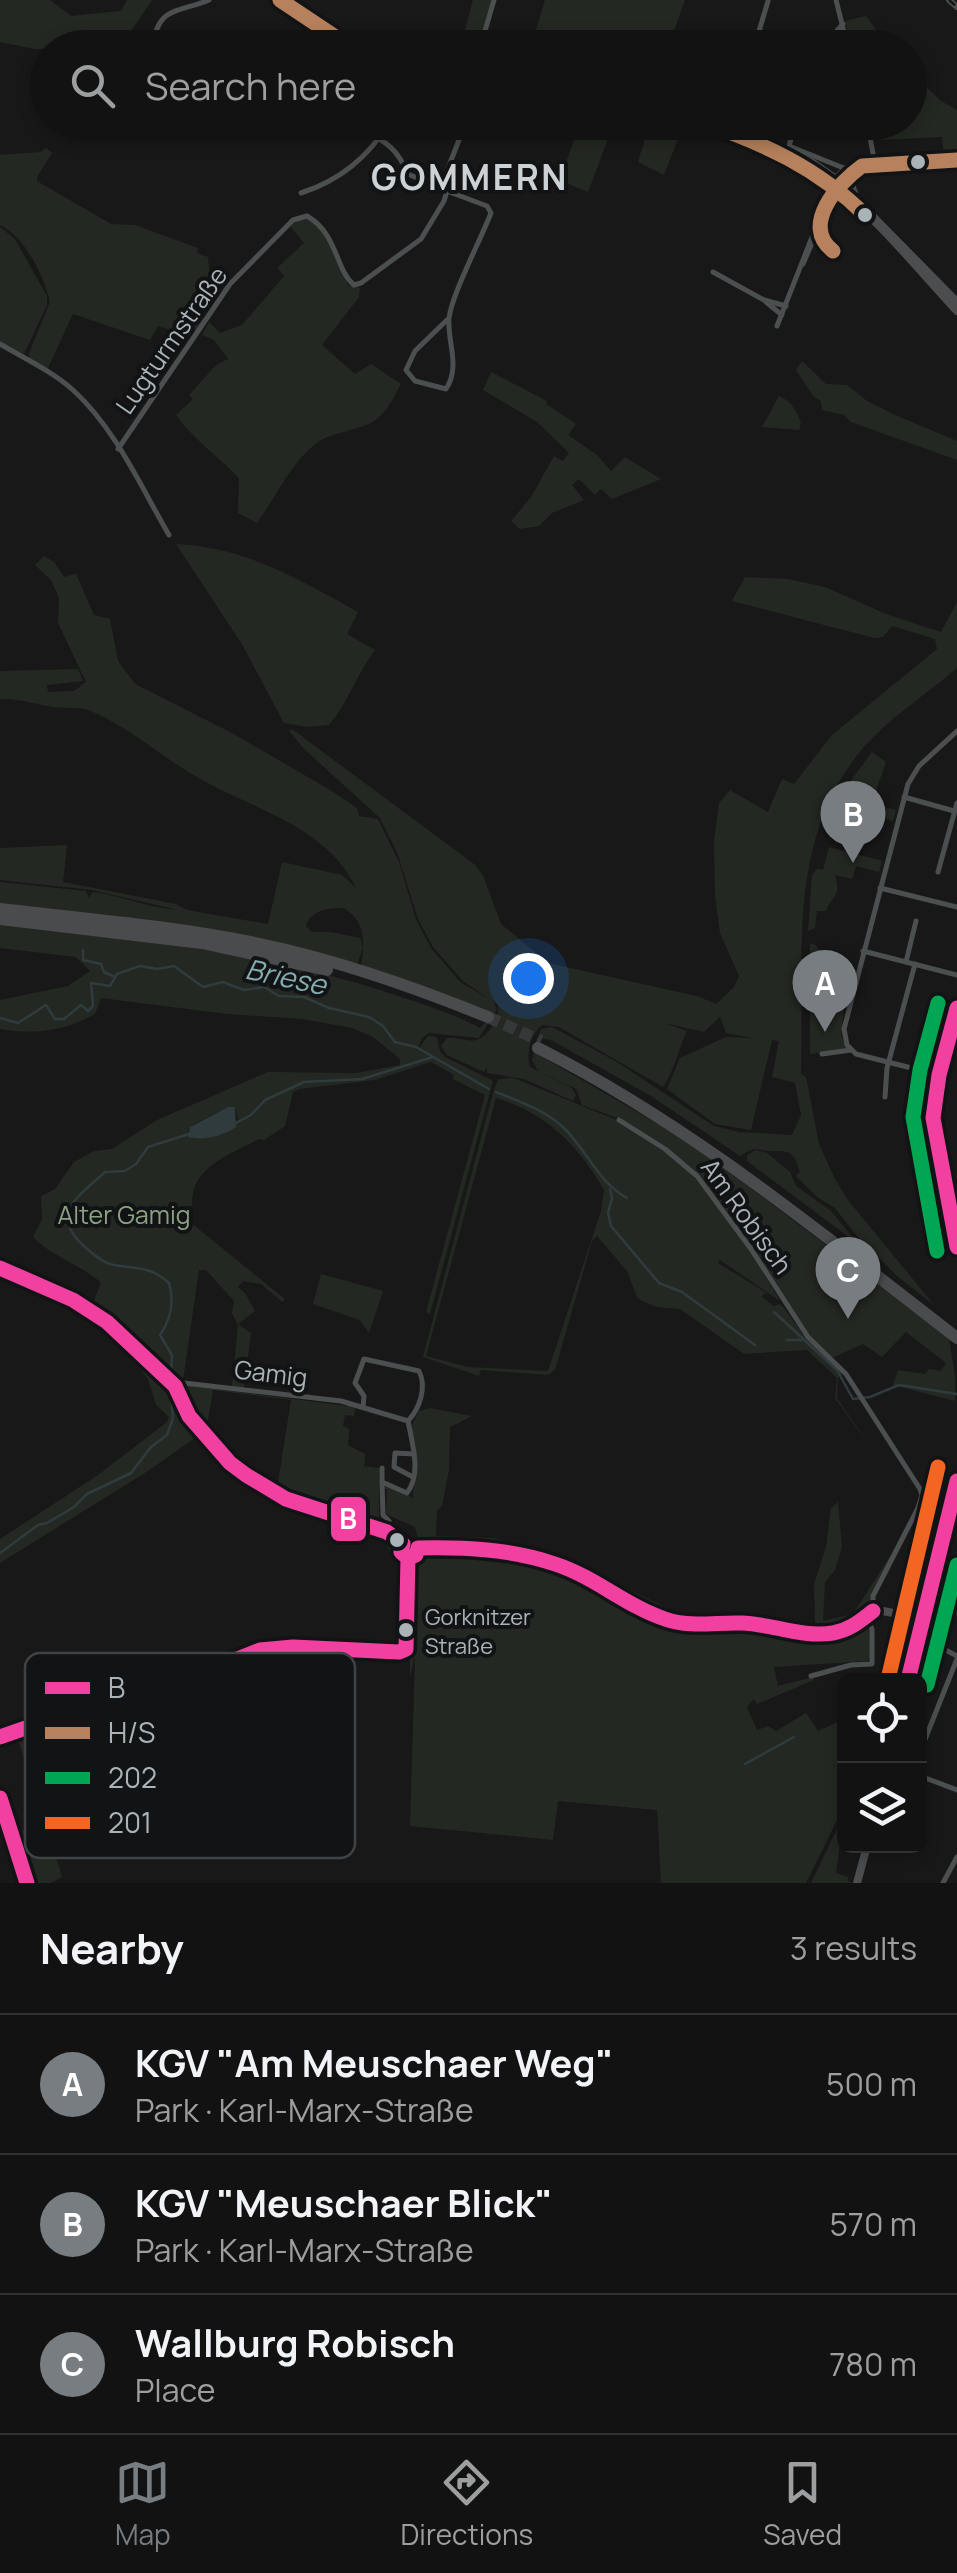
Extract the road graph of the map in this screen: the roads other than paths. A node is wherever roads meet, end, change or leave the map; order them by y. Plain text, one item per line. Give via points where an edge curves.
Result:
1 (209, 0) edge
2 (280, 0) edge
3 (494, 0) edge
4 (768, 0) edge
5 (836, 0) edge
6 (842, 24) junction
7 (156, 30) edge
8 (326, 30) edge
9 (485, 30) edge
10 (760, 30) edge
11 (837, 30) edge
12 (844, 30) edge
13 (379, 140) edge
14 (381, 140) edge
15 (459, 140) edge
16 (750, 140) edge
17 (756, 140) edge
18 (791, 140) edge
19 (870, 140) edge
20 (957, 160) edge
21 (875, 165) junction
22 (804, 166) junction
23 (849, 170) junction
24 (390, 174) dead end
25 (408, 174) junction
26 (444, 181) junction
27 (836, 183) junction
28 (447, 191) junction
29 (301, 193) dead end
30 (854, 198) junction
31 (825, 201) junction
32 (824, 215) junction
33 (713, 272) dead end
34 (795, 280) junction
35 (764, 300) junction
36 (957, 302) edge
37 (786, 306) junction
38 (957, 311) edge
39 (782, 315) junction
40 (450, 318) junction
41 (777, 326) dead end
42 (0, 344) edge
43 (118, 450) junction
44 (169, 535) dead end
45 (957, 731) edge
46 (904, 797) junction
47 (956, 808) edge
48 (938, 872) dead end
49 (880, 888) junction
50 (957, 908) edge
51 (0, 909) edge
52 (0, 919) edge
53 (916, 922) dead end
54 (863, 951) junction
55 (906, 962) junction
56 (914, 964) junction
57 (957, 975) edge
58 (957, 1008) edge
59 (540, 1045) tunnel mouth
60 (851, 1050) junction
61 (822, 1054) dead end
62 (889, 1062) junction
63 (940, 1074) junction
64 (885, 1098) dead end
65 (619, 1120) dead end
66 (957, 1247) edge
67 (0, 1268) edge
68 (889, 1281) junction
69 (957, 1329) edge
70 (957, 1338) edge
71 (175, 1386) junction
72 (363, 1407) junction
73 (408, 1421) junction
74 (414, 1454) junction
75 (382, 1468) dead end
76 (957, 1472) edge
77 (414, 1477) junction
78 (957, 1481) edge
79 (382, 1482) junction
80 (947, 1520) junction
81 (389, 1522) dead end
82 (403, 1544) junction
83 (418, 1548) junction
84 (408, 1558) junction
85 (936, 1565) junction
86 (957, 1573) edge
87 (870, 1613) junction
88 (923, 1619) junction
89 (942, 1648) dead end
90 (252, 1653) edge
91 (957, 1657) edge
92 (910, 1673) edge
93 (811, 1676) dead end
94 (25, 1729) edge
95 (927, 1734) edge
96 (0, 1737) edge
97 (927, 1779) edge
98 (957, 1790) edge
99 (0, 1798) edge
100 (865, 1853) edge
101 (957, 1857) edge
102 (27, 1883) edge
103 (858, 1883) edge
104 (943, 1883) edge

1 - 7 street via 164,16
2 - 8 street
3 - 9 street
4 - 10 street
5 - 6 street
6 - 11 street
6 - 12 street
13 - 29 street via 359,162
14 - 25 street via 396,150
15 - 26 street
16 - 22 street
17 - 27 street via 783,148
18 - 23 street via 789,146
19 - 21 street
20 - 21 street
21 - 23 street
22 - 27 street
22 - 31 street via 824,183
23 - 27 street
23 - 30 street
24 - 25 street
25 - 26 street via 431,184
26 - 28 street
27 - 30 street
27 - 31 street
27 - 32 street
28 - 40 street via 491,211
28 - 43 street, Lugturmstraße via 418,243 358,284 348,281 319,225 307,216 293,220 230,284
30 - 32 street via 836,198
30 - 36 street
30 - 38 street
31 - 34 street
32 - 34 street
33 - 35 street
34 - 37 street
35 - 37 street
35 - 39 street
37 - 39 street
39 - 41 street
40 - 40 street via 418,347 406,370 416,381 446,389 452,376
42 - 43 street via 72,389
43 - 44 street
45 - 46 street via 912,774
46 - 47 street
46 - 49 street
47 - 48 street
49 - 50 street
49 - 54 street
51 - 52 highway via 263,944 370,974 486,1021 262,954
53 - 55 street
54 - 55 street
54 - 60 street via 844,1029
55 - 56 street
56 - 57 street
56 - 62 street
58 - 63 street
59 - 68 highway via 674,1116
60 - 61 street
60 - 62 street
62 - 63 street
62 - 64 street
63 - 66 street via 933,1118
65 - 87 street, Am Robisch via 697,1176 808,1337 846,1374 922,1495
67 - 71 street via 88,1308
68 - 69 highway
68 - 70 highway
71 - 72 street, Gamig
71 - 82 street via 188,1416 246,1475 286,1499 384,1531
72 - 73 street, Gamig
72 - 73 street via 354,1383 364,1358 419,1372 419,1406
73 - 74 street
74 - 77 street
74 - 77 street via 396,1453 394,1467
75 - 79 street
76 - 80 street
77 - 79 street via 406,1493
78 - 80 street
79 - 81 street
80 - 85 street
82 - 83 street
82 - 84 street
83 - 84 street
83 - 87 street via 484,1547 560,1565 650,1613 686,1624 807,1634 850,1628
84 - 90 street via 406,1649
85 - 86 street
85 - 88 street
87 - 88 street
87 - 93 street via 872,1664
88 - 92 street
89 - 91 street
91 - 95 street
94 - 96 street
97 - 98 street
99 - 102 street
100 - 103 street
101 - 104 street

